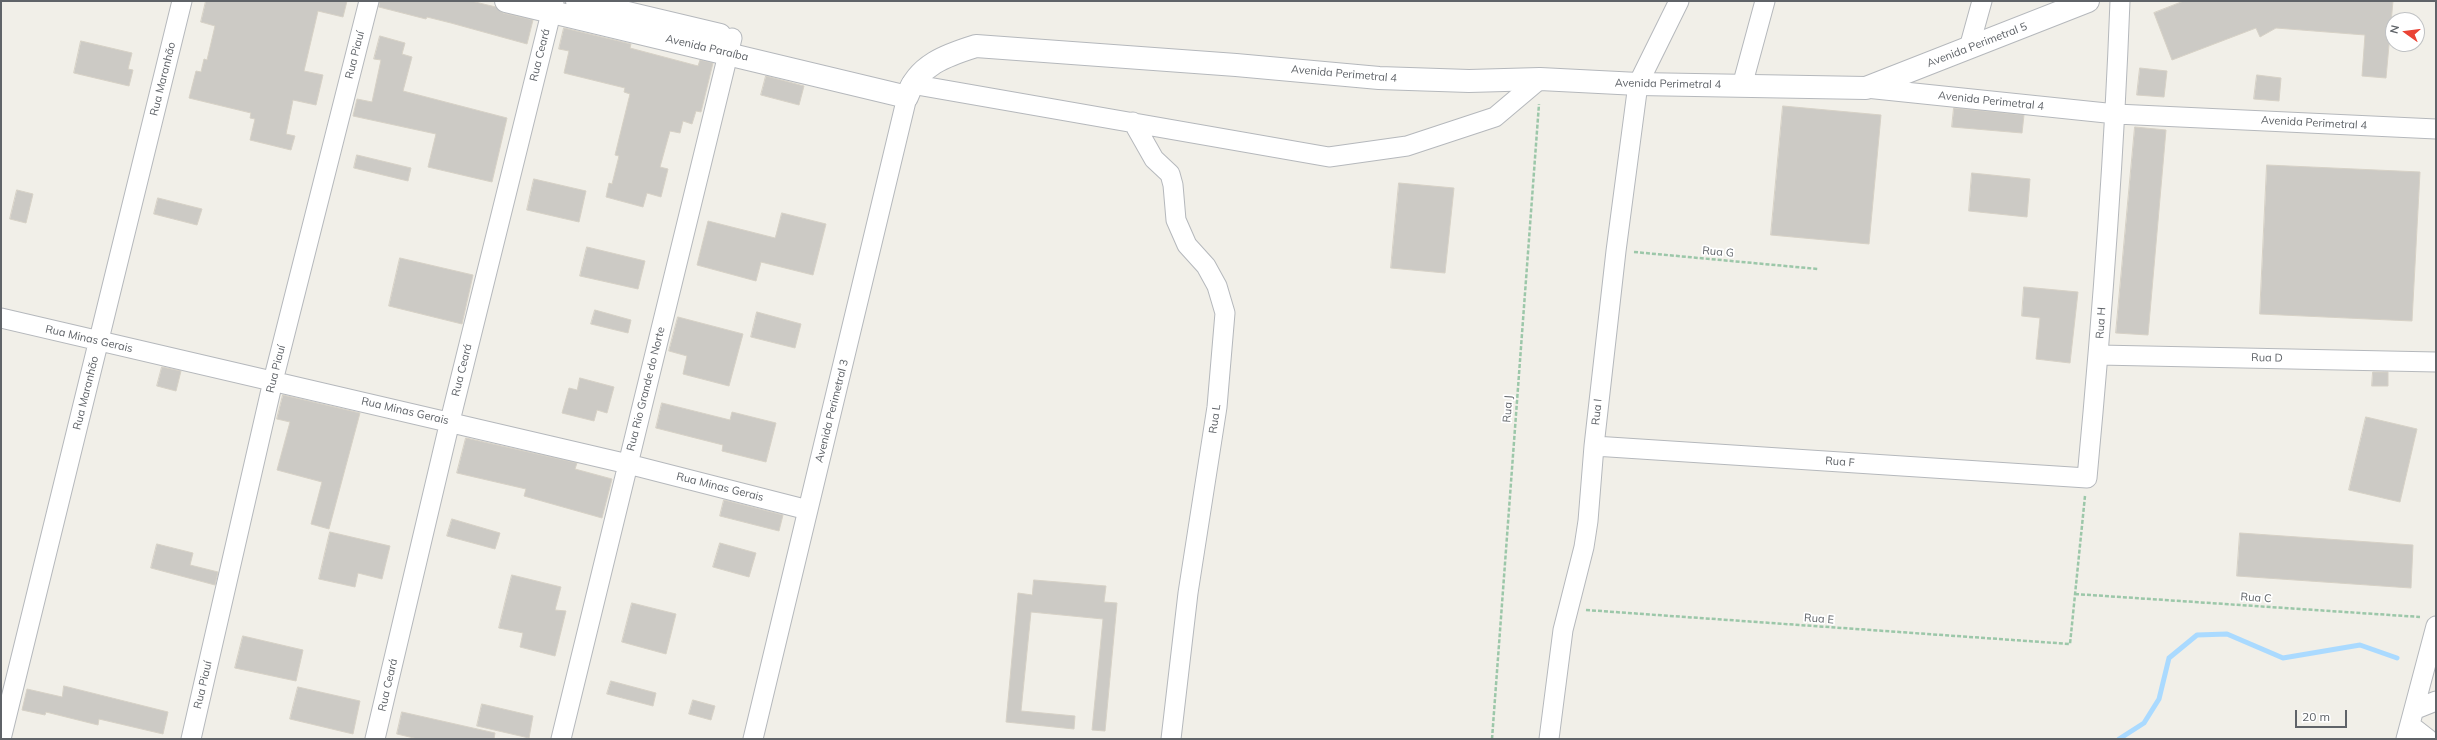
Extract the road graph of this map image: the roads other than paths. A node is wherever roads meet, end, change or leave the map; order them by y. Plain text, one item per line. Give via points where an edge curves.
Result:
1 (182, 1) edge
2 (369, 1) edge
3 (506, 1) edge
4 (577, 1) edge
5 (1679, 1) edge
6 (1765, 1) edge
7 (1982, 1) edge
8 (2088, 1) edge
9 (2120, 1) edge
10 (552, 6) edge
11 (731, 46) junction
12 (1969, 48) junction
13 (1540, 79) junction
14 (1638, 84) junction
15 (1742, 86) junction
16 (1866, 88) junction
17 (909, 90) junction
18 (2116, 114) junction
19 (1133, 122) junction
20 (2436, 129) edge
21 (1, 318) edge
22 (99, 341) junction
23 (2099, 355) junction
24 (2436, 362) edge
25 (273, 381) junction
26 (450, 421) junction
27 (1594, 446) junction
28 (628, 464) junction
29 (2087, 478) joint
30 (808, 510) junction
31 (2432, 622) edge
32 (2420, 684) junction
33 (2436, 696) edge
34 (2436, 701) edge
35 (2411, 724) edge
36 (1, 739) edge
37 (191, 739) edge
38 (375, 739) edge
39 (561, 739) edge
40 (753, 739) edge
41 (1171, 739) edge
42 (1549, 739) edge
43 (2428, 739) edge

1 - 22 street, Rua Maranhão
2 - 25 street, Rua Piauí
3 - 10 street, Avenida Paraíba
4 - 11 street, Avenida Paraíba
5 - 14 street, Rua I
6 - 15 street
7 - 12 street
8 - 12 street, Avenida Perimetral 5
9 - 18 street, Rua H
10 - 11 street, Avenida Paraíba
10 - 26 street, Rua Ceará
11 - 17 street, Avenida Paraíba
11 - 28 street, Rua Rio Grande do Norte
12 - 16 street, Avenida Perimetral 5
13 - 14 street, Avenida Perimetral 4
13 - 17 street, Avenida Perimetral 4 via 1469,81 1379,78 976,46 936,61
13 - 19 street via 1495,117 1407,146 1329,156
14 - 15 street, Avenida Perimetral 4
14 - 27 street, Rua I
15 - 16 street, Avenida Perimetral 4
16 - 18 street, Avenida Perimetral 4
17 - 19 street
17 - 30 street, Avenida Perimetral 3
18 - 20 street, Avenida Perimetral 4
18 - 23 street, Rua H
19 - 41 street, Rua L via 1154,159 1170,174 1176,220 1187,245 1206,266 1217,286 1225,313 1217,407 1188,593
21 - 22 street, Rua Minas Gerais
22 - 25 street, Rua Minas Gerais
22 - 36 street, Rua Maranhão
23 - 24 street, Rua D
23 - 29 street, Rua H
25 - 26 street, Rua Minas Gerais
25 - 37 street, Rua Piauí
26 - 28 street, Rua Minas Gerais
26 - 38 street, Rua Ceará
27 - 29 street, Rua F
27 - 42 street, Rua I via 1584,547 1567,609
28 - 30 street, Rua Minas Gerais
28 - 39 street, Rua Rio Grande do Norte
30 - 40 street, Avenida Perimetral 3
31 - 32 street
32 - 33 street
32 - 35 street
34 - 35 street
35 - 43 street

